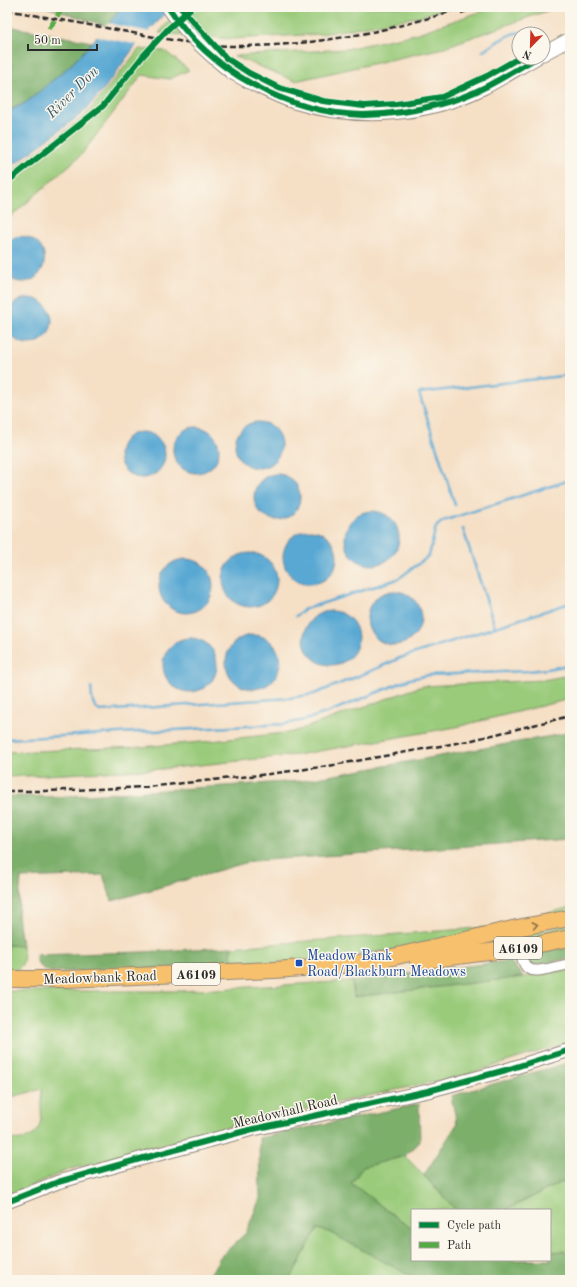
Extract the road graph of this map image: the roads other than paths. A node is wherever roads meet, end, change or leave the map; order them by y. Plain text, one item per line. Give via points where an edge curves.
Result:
1 (168, 7) edge
2 (570, 38) edge
3 (551, 49) edge
4 (522, 66) edge
5 (570, 918) edge
6 (517, 928) junction
7 (570, 938) edge
8 (520, 948) junction
9 (384, 959) junction
10 (570, 964) edge
11 (7, 979) edge
12 (570, 1050) edge
13 (7, 1202) edge

1 - 4 street, bridge via 190,36 231,72 293,102 325,110 362,115 399,113 442,104 483,89
2 - 3 street
6 -> 5 main road, A6109
6 - 8 street
6 - 9 main road, A6109
7 - 8 main road, A6109
8 - 9 main road, A6109 via 420,962
8 - 10 street via 522,962 525,968 531,971
9 - 11 main road, Meadowbank Road / A6109 via 345,965 274,970
12 - 13 street, Meadowhall Road via 428,1091 249,1130 140,1159 58,1182

